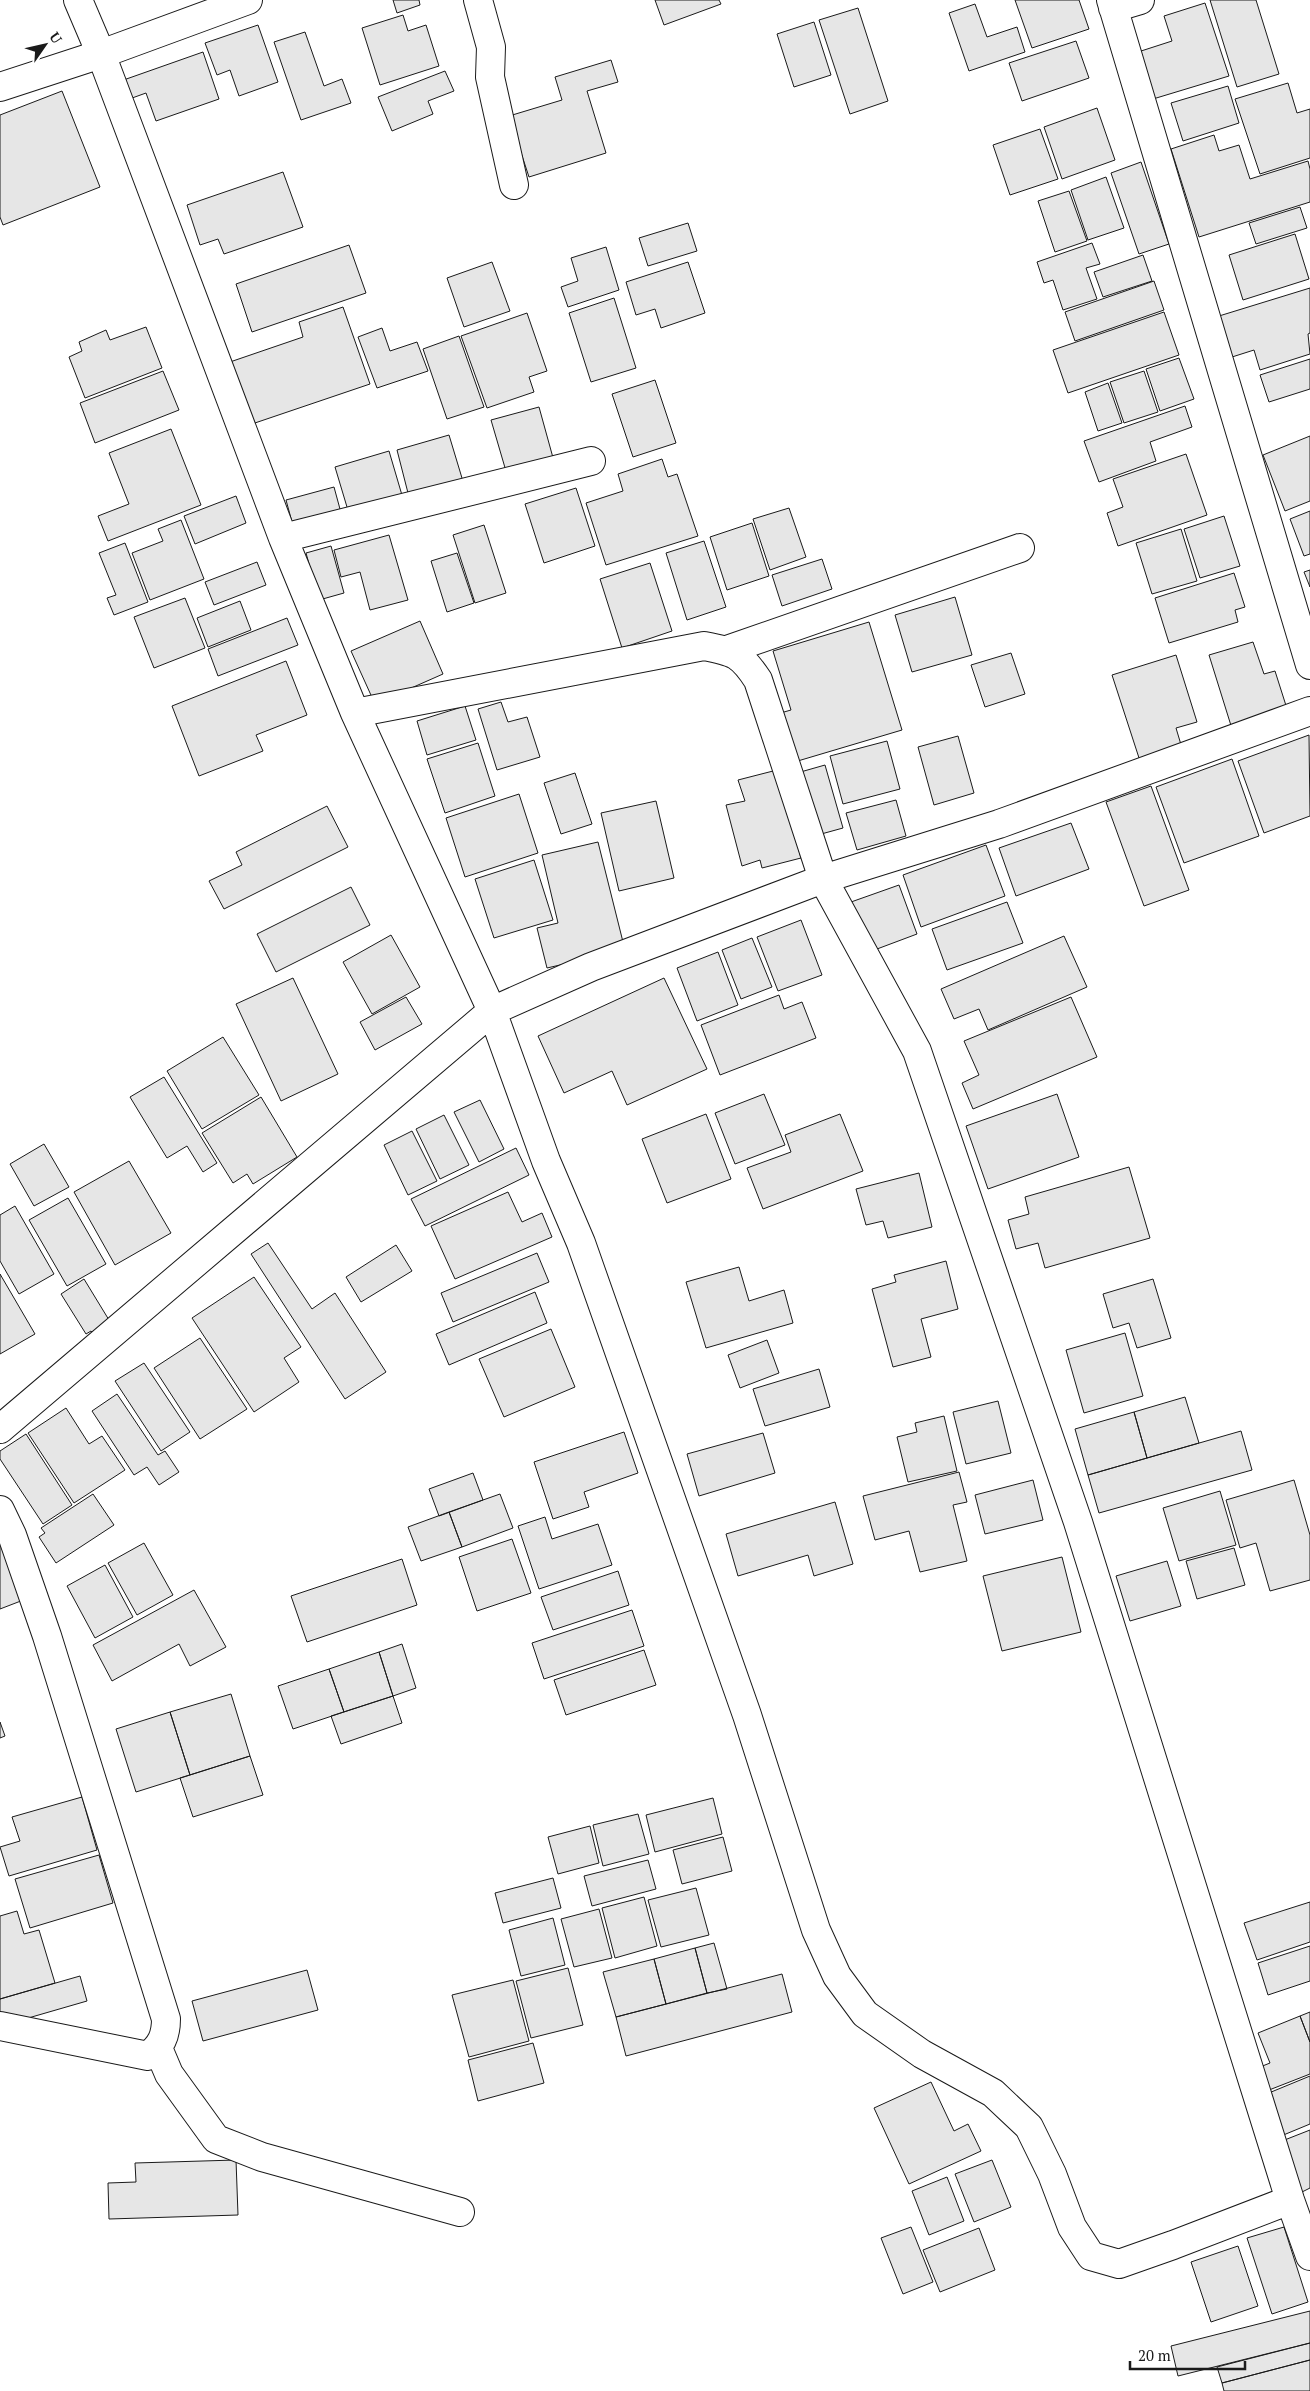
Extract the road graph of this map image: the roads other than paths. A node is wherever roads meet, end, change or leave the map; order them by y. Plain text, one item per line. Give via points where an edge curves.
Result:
1 (78, 0) edge
2 (248, 0) edge
3 (478, 0) edge
4 (1140, 0) edge
5 (1112, 4) edge
6 (100, 54) junction
7 (0, 87) edge
8 (514, 185) dead end
9 (591, 461) dead end
10 (283, 538) junction
11 (1020, 548) dead end
12 (727, 650) junction
13 (1310, 665) edge
14 (1310, 711) edge
15 (355, 712) junction
16 (823, 879) junction
17 (492, 1011) junction
18 (0, 1428) edge
19 (0, 1510) edge
20 (0, 2026) edge
21 (158, 2048) junction
22 (1290, 2200) junction
23 (460, 2212) dead end
24 (1310, 2256) edge

1 - 6 street
2 - 6 street
3 - 8 street via 491,47 490,77
4 - 5 street
5 - 13 street
6 - 7 street
6 - 10 street
9 - 10 street
10 - 15 street
11 - 12 street
12 - 15 street via 704,646
12 - 16 street via 745,660 758,680
14 - 16 street via 999,824
15 - 17 street
16 - 17 street via 591,968
16 - 22 street via 917,1050 1078,1522
17 - 18 street
17 - 22 street via 546,1161 581,1243 747,1715 816,1930 837,1976 865,2014 922,2054 993,2092 1029,2127 1052,2174 1072,2228 1091,2256 1118,2264
19 - 21 street via 12,1535 47,1636 166,2019 166,2033
20 - 21 street via 148,2056
21 - 23 street via 169,2074 216,2139 262,2156
22 - 24 street

